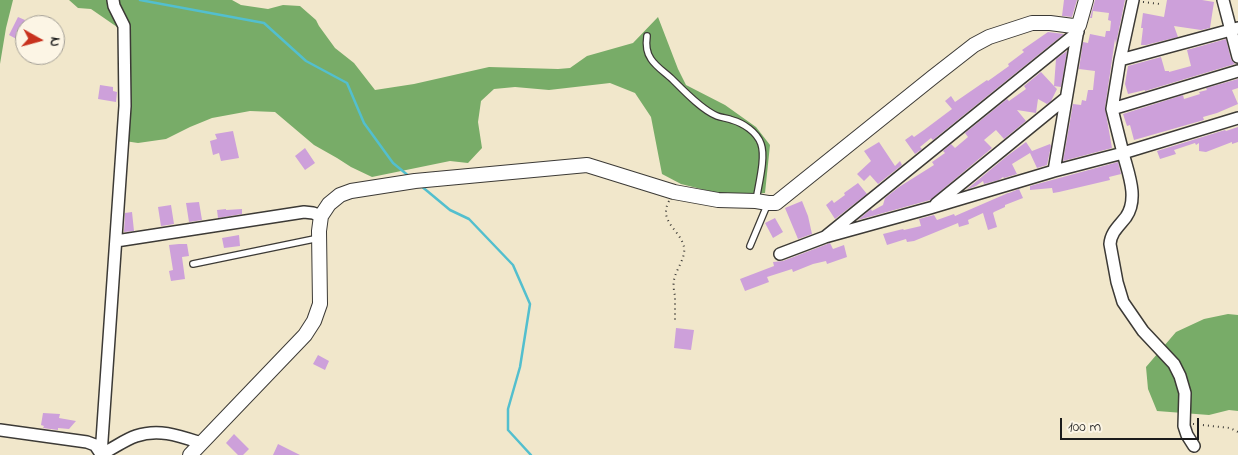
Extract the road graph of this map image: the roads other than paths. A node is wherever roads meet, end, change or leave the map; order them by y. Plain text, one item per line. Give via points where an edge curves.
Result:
1 (113, 0) edge
2 (1086, 0) edge
3 (1133, 0) edge
4 (1223, 0) edge
5 (1078, 28) junction
6 (1234, 29) edge
7 (647, 36) dead end
8 (1238, 57) edge
9 (1120, 60) junction
10 (1238, 71) edge
11 (1066, 98) junction
12 (1112, 109) junction
13 (1238, 118) edge
14 (1123, 152) junction
15 (1054, 171) junction
16 (762, 202) junction
17 (930, 208) junction
18 (321, 216) junction
19 (826, 237) junction
20 (319, 238) junction
21 (116, 241) junction
22 (750, 246) dead end
23 (780, 254) dead end
24 (193, 264) dead end
25 (0, 430) edge
26 (201, 443) junction
27 (1194, 446) dead end
28 (101, 454) edge
29 (190, 455) edge

1 - 21 street via 124,26 125,106
2 - 5 street
3 - 9 street
4 - 6 street
5 - 11 street
5 - 16 street via 1032,23 974,45 776,202
5 - 19 street
6 - 8 street
6 - 9 street
7 - 16 lane via 650,58 679,88 702,107 717,116 743,124 755,134 761,143
9 - 12 street
10 - 12 street
11 - 15 street
11 - 17 street
12 - 14 street
13 - 14 street
14 - 15 street
14 - 27 street via 1132,200 1126,216 1110,239 1117,282 1123,302 1142,331 1174,364 1180,376 1185,393 1183,423
15 - 17 street
16 - 18 street via 718,200 674,192 582,165 415,181 351,192 334,199
16 - 22 lane
17 - 19 street
18 - 20 street
18 - 21 street via 304,212
19 - 23 street
20 - 24 lane
20 - 26 street via 320,304 306,336
21 - 28 street
25 - 28 street via 87,442 95,445
26 - 28 street via 174,434 147,433 134,436
26 - 29 street

